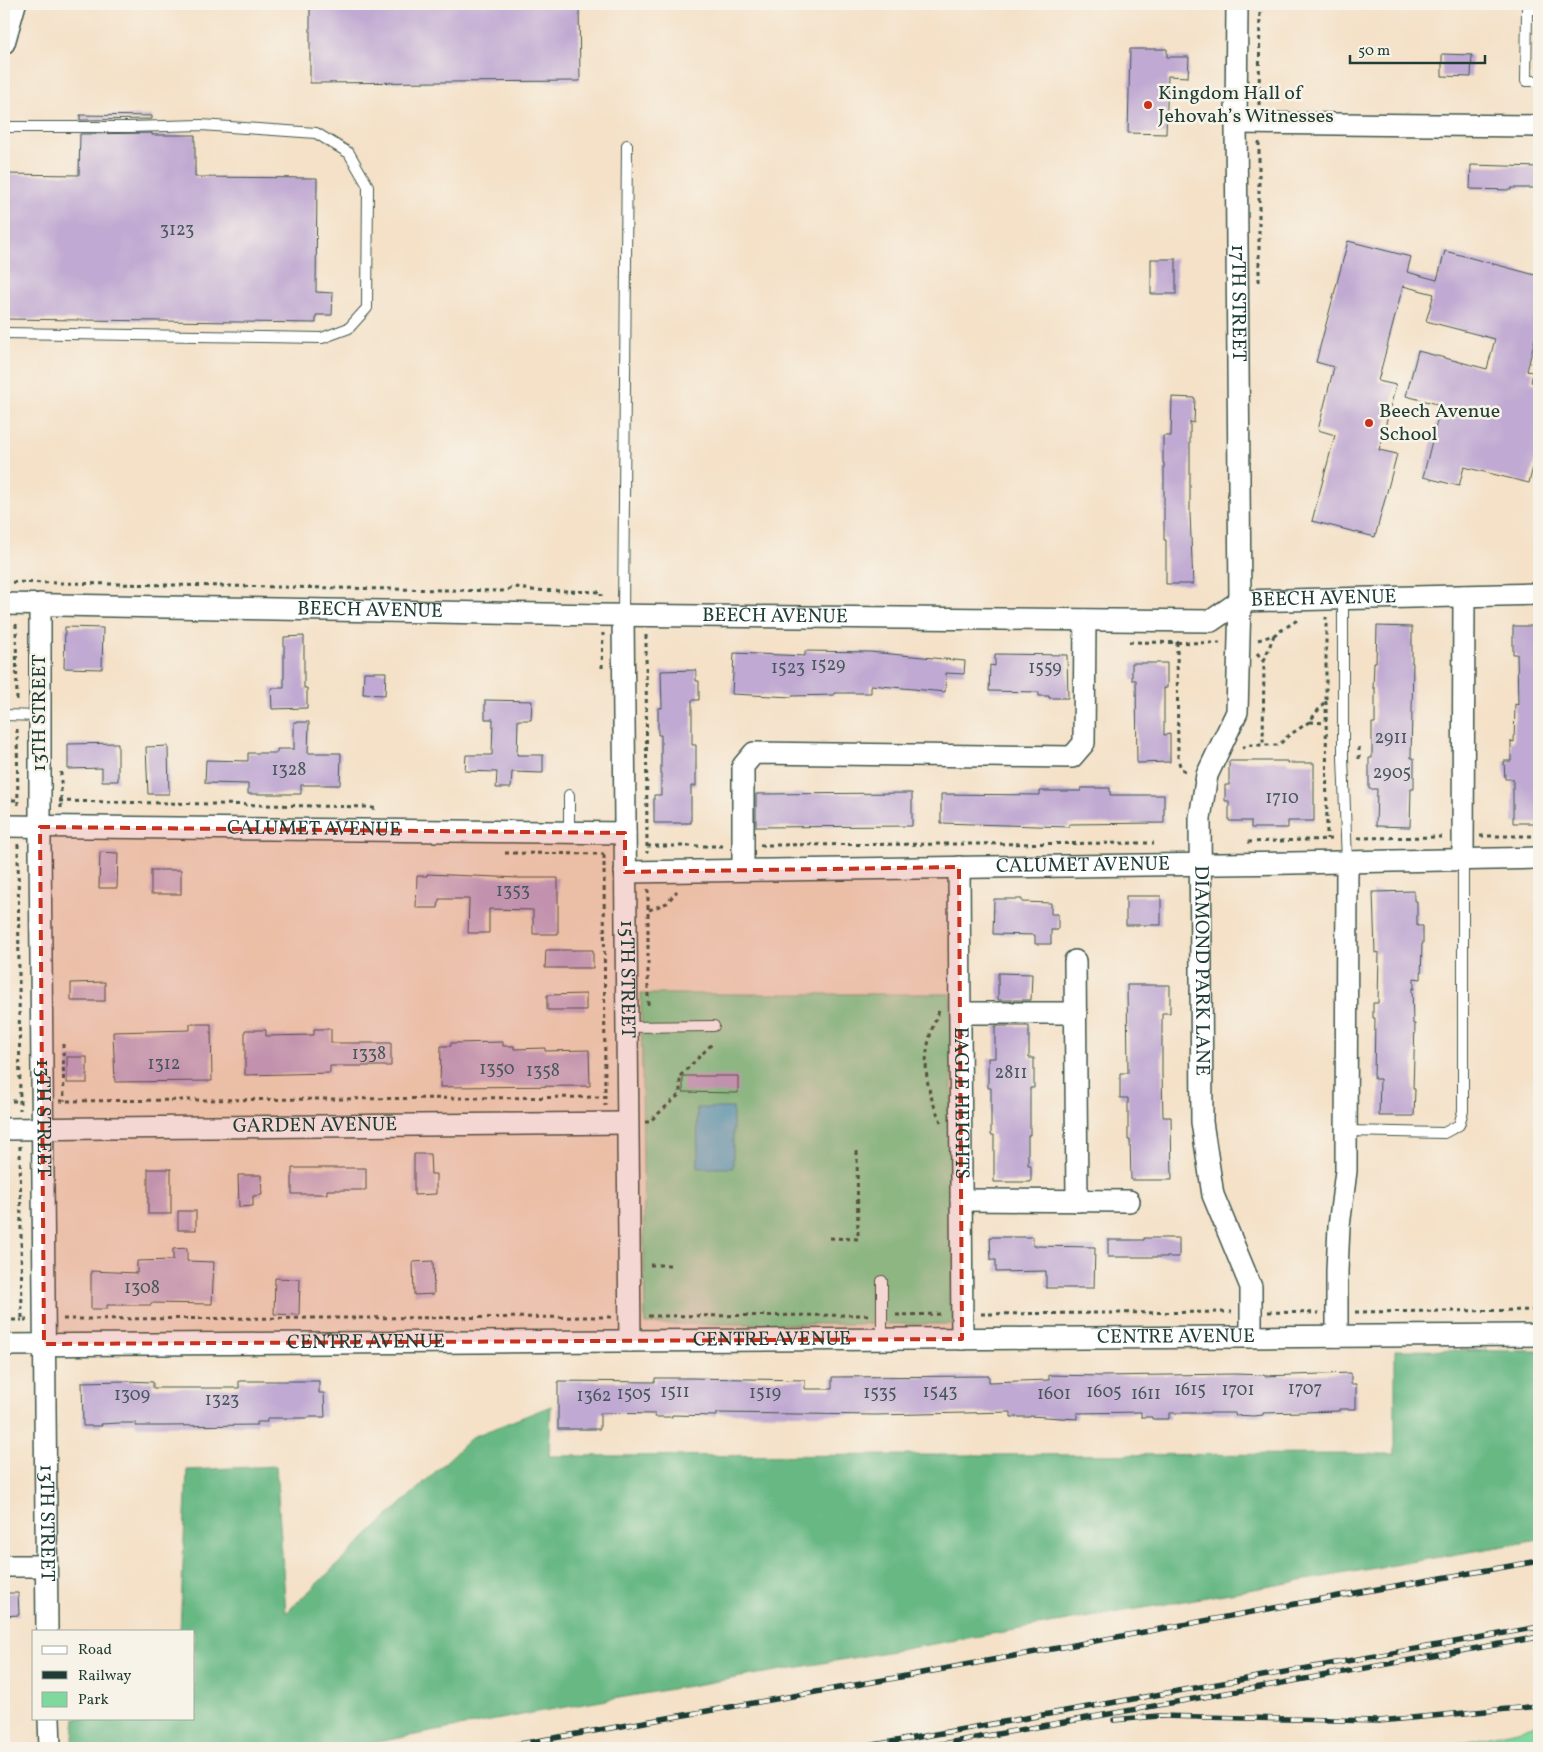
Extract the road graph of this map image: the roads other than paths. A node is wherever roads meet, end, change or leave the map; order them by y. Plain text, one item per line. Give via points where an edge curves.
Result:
1 (15, 4) edge
2 (1237, 4) edge
3 (1539, 9) edge
4 (4, 43) edge
5 (1539, 82) edge
6 (1236, 123) junction
7 (1539, 126) edge
8 (4, 127) edge
9 (627, 145) dead end
10 (4, 334) edge
11 (1539, 594) edge
12 (1464, 596) junction
13 (1240, 601) junction
14 (4, 604) edge
15 (40, 604) junction
16 (1343, 608) junction
17 (623, 615) junction
18 (1085, 620) junction
19 (4, 715) edge
20 (40, 716) junction
21 (569, 795) dead end
22 (11, 826) edge
23 (40, 826) junction
24 (569, 833) junction
25 (625, 834) junction
26 (1539, 858) edge
27 (1463, 859) junction
28 (1347, 862) junction
29 (1200, 863) junction
30 (959, 867) junction
31 (744, 869) junction
32 (625, 872) junction
33 (1076, 961) dead end
34 (960, 1013) junction
35 (1076, 1013) junction
36 (714, 1026) dead end
37 (626, 1027) junction
38 (627, 1123) junction
39 (12, 1129) edge
40 (42, 1129) junction
41 (1346, 1131) junction
42 (961, 1200) junction
43 (1077, 1201) junction
44 (1129, 1201) dead end
45 (882, 1281) dead end
46 (1539, 1335) edge
47 (1337, 1336) junction
48 (1251, 1337) junction
49 (882, 1339) junction
50 (962, 1339) junction
51 (630, 1341) junction
52 (44, 1344) junction
53 (4, 1345) edge
54 (4, 1566) edge
55 (45, 1566) junction
56 (47, 1630) edge
57 (49, 1720) edge
58 (50, 1748) edge

1 - 4 street
2 - 6 street, 17TH STREET
3 - 5 lane via 1527,9 1526,63 1526,82
6 - 7 street via 1259,132
6 - 13 street, 17TH STREET
8 - 10 lane via 201,125 316,133 350,153 368,186 367,308 349,328 322,338
9 - 17 lane
11 - 12 street, BEECH AVENUE
12 - 16 street, BEECH AVENUE
12 - 27 street
13 - 16 street, BEECH AVENUE
13 - 18 street, BEECH AVENUE via 1211,621
13 - 29 street, DIAMOND PARK LANE via 1237,712 1207,775 1200,818
14 - 15 street, BEECH AVENUE
15 - 17 street, BEECH AVENUE
15 - 20 street, 13TH STREET
16 - 28 lane
17 - 18 street, BEECH AVENUE
17 - 25 street, 15TH STREET
18 - 31 street via 1084,742 1072,757 754,753 744,766
19 - 20 lane
20 - 23 street, 13TH STREET
21 - 24 lane
22 - 23 street, CALUMET AVENUE
23 - 24 street, CALUMET AVENUE
23 - 40 street, 13TH STREET
24 - 25 street, CALUMET AVENUE
25 - 32 street, 15TH STREET
26 - 27 street, CALUMET AVENUE
27 - 28 street, CALUMET AVENUE
27 - 41 lane via 1463,1111 1459,1125 1444,1133
28 - 29 street, CALUMET AVENUE
28 - 41 street
29 - 30 street, CALUMET AVENUE
29 - 48 street, DIAMOND PARK LANE via 1202,1122 1213,1196 1251,1287
30 - 31 street, CALUMET AVENUE
30 - 34 street, EAGLE HEIGHTS
31 - 32 street, CALUMET AVENUE
32 - 37 street, 15TH STREET
33 - 35 street
34 - 35 street
34 - 42 street, EAGLE HEIGHTS
35 - 43 street
36 - 37 lane
37 - 38 street, 15TH STREET
38 - 40 street, GARDEN AVENUE
38 - 51 street, 15TH STREET via 640,1316
39 - 40 street, GARDEN AVENUE
40 - 52 street, 13TH STREET
41 - 47 street via 1346,1171 1337,1262
42 - 43 street
42 - 50 street, EAGLE HEIGHTS
43 - 44 street
45 - 49 lane
46 - 47 street, CENTRE AVENUE
47 - 48 street, CENTRE AVENUE
48 - 50 street, CENTRE AVENUE
49 - 50 street, CENTRE AVENUE
49 - 51 street, CENTRE AVENUE
51 - 52 street, CENTRE AVENUE
52 - 53 street, CENTRE AVENUE
52 - 55 street, 13TH STREET
54 - 55 street
55 - 56 street, 13TH STREET
57 - 58 street

